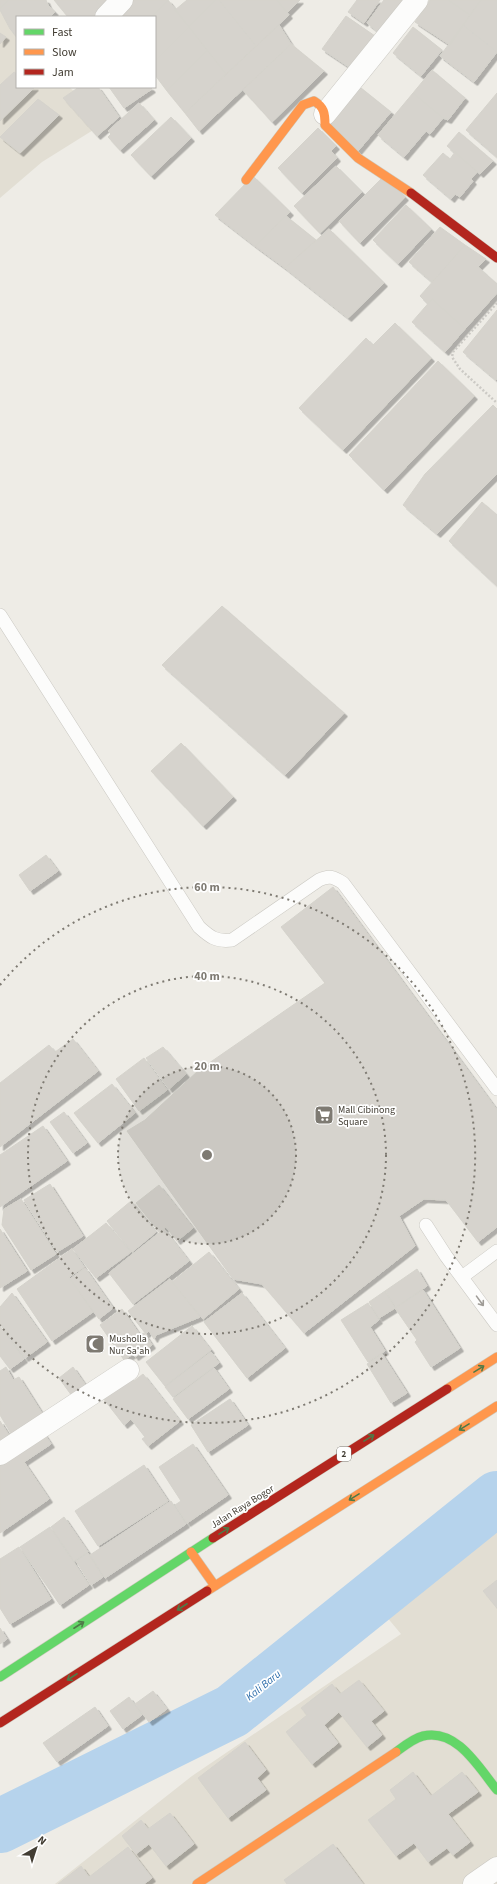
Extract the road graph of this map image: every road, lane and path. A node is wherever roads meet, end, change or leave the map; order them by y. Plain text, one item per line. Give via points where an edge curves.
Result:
1 (122, 0) edge
2 (417, 0) edge
3 (107, 16) edge
4 (325, 114) junction
5 (246, 180) dead end
6 (497, 258) edge
7 (497, 303) edge
8 (497, 404) edge
9 (0, 615) edge
10 (497, 1089) edge
11 (426, 1225) dead end
12 (497, 1251) edge
13 (462, 1277) junction
14 (497, 1325) edge
15 (497, 1357) edge
16 (128, 1370) dead end
17 (497, 1406) edge
18 (0, 1454) edge
19 (191, 1552) junction
20 (215, 1586) junction
21 (0, 1677) edge
22 (0, 1723) edge
23 (497, 1790) edge
24 (497, 1868) edge
25 (197, 1884) edge
26 (474, 1884) edge

1 - 3 street
2 - 4 street
4 - 5 main road via 322,106 314,101 303,106
4 - 6 main road via 325,125 358,158 410,192
7 - 8 path via 453,352 452,357 460,369
9 - 10 lane via 199,927 209,936 222,941 232,940 319,880 326,876 334,877 343,883
11 - 13 lane
12 - 13 lane
13 -> 14 lane
19 -> 15 main road, Jalan Raya Bogor / 2
16 - 18 street
17 -> 20 main road
19 - 20 main road
21 -> 19 main road, Jalan Raya Bogor / 2
20 -> 22 main road
23 - 25 main road via 456,1742 441,1735 423,1736
24 - 26 street

